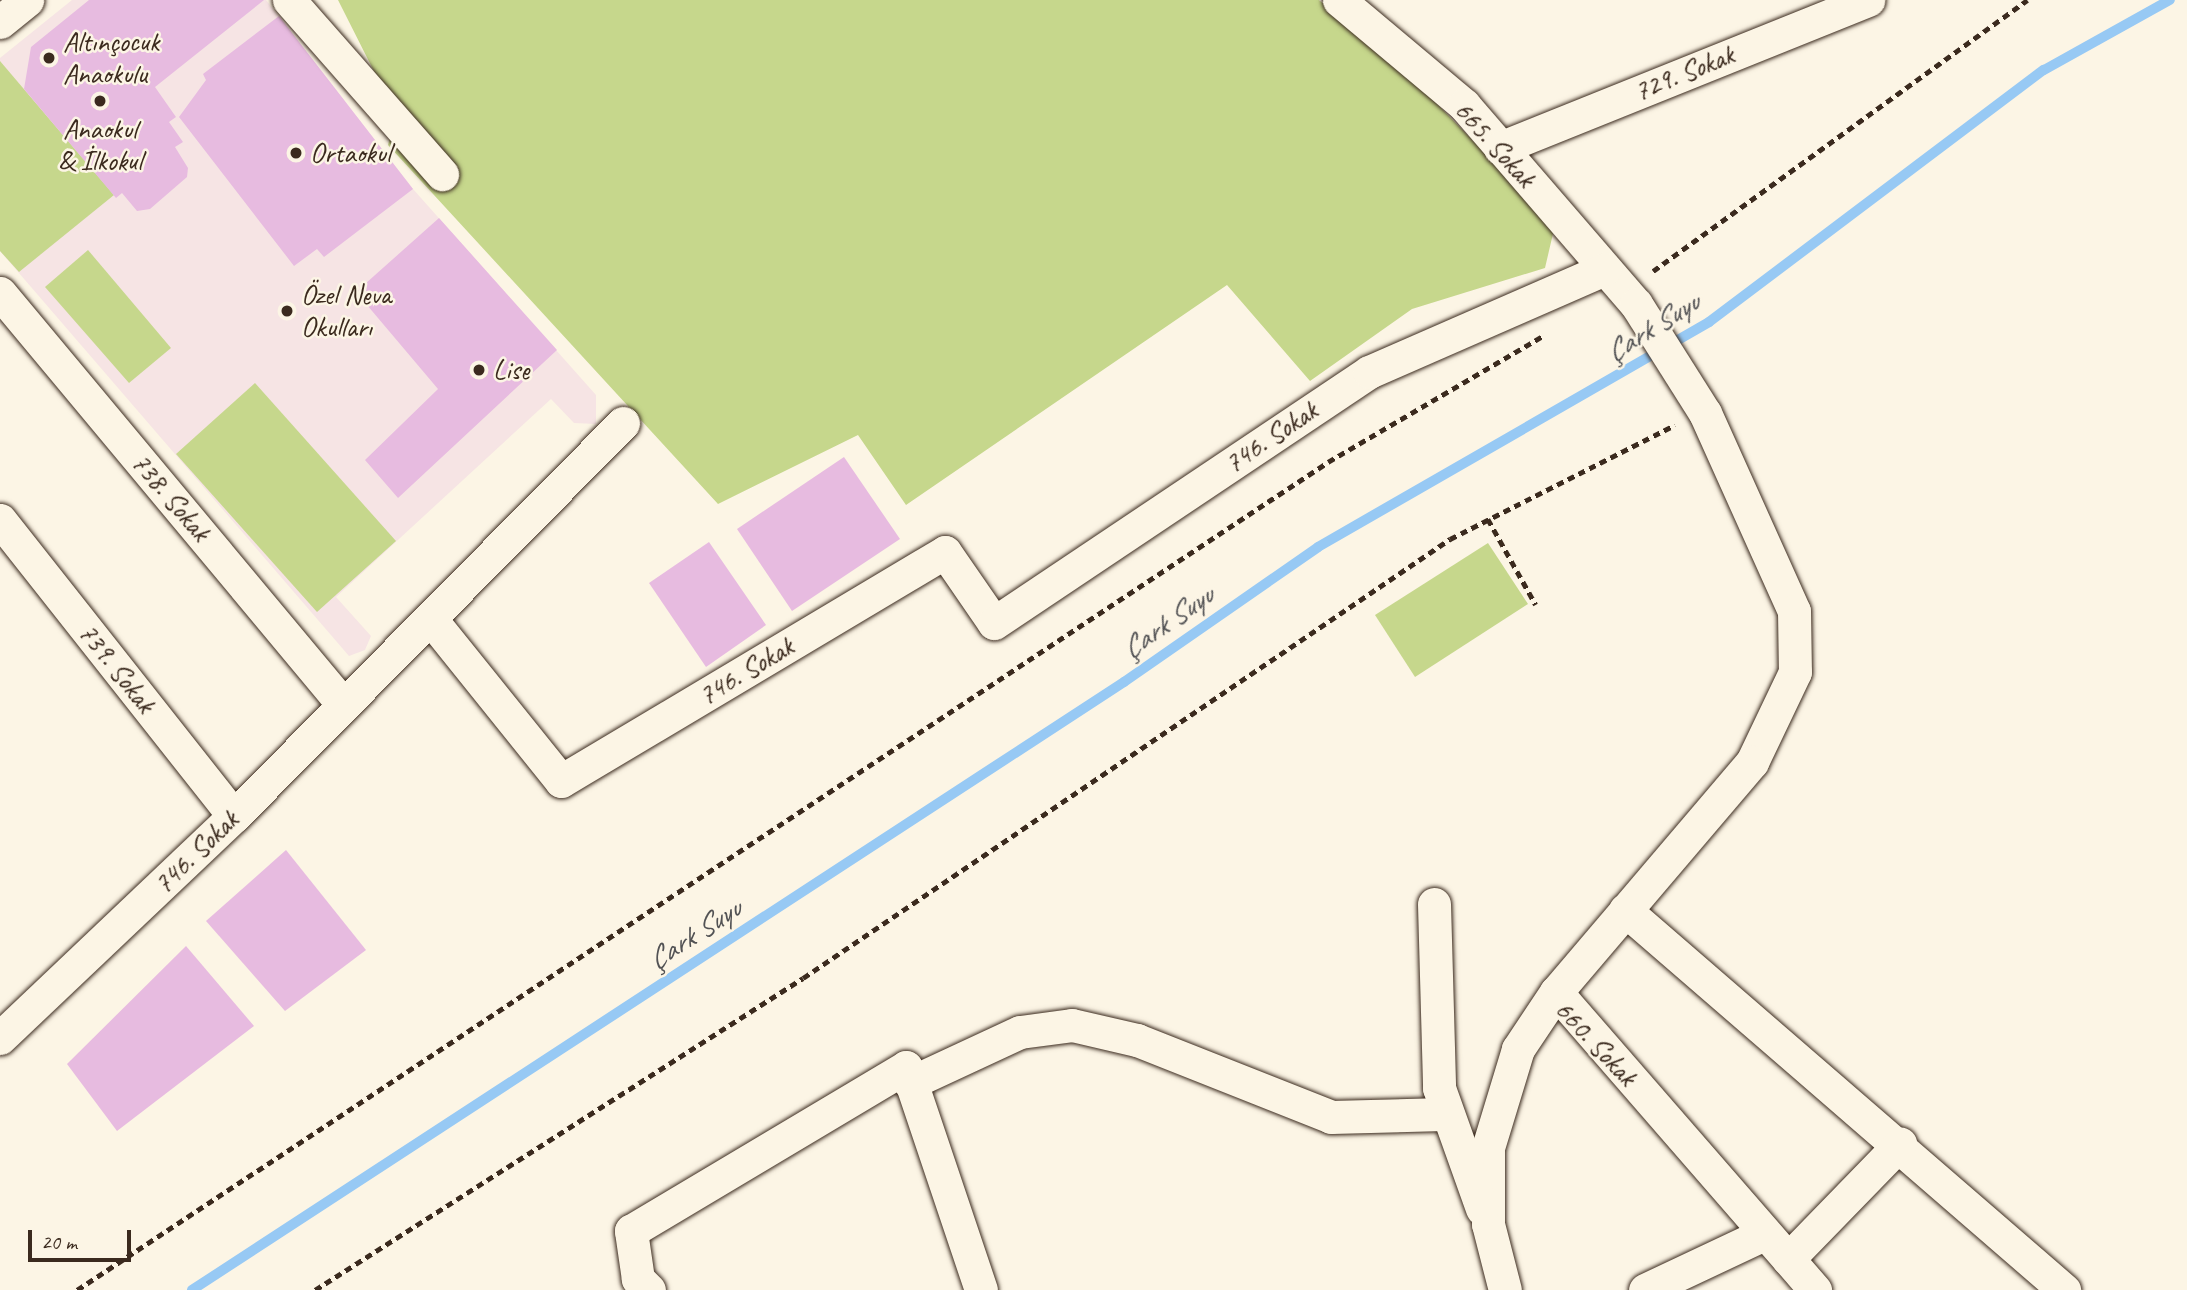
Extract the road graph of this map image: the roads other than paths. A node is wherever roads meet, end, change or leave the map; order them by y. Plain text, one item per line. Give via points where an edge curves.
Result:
1 (27, 0) edge
2 (289, 0) edge
3 (1339, 0) edge
4 (1868, 0) edge
5 (0, 22) edge
6 (1500, 148) junction
7 (442, 174) dead end
8 (1621, 287) junction
9 (0, 293) edge
10 (623, 423) dead end
11 (0, 520) edge
12 (430, 618) junction
13 (341, 702) junction
14 (234, 816) junction
15 (1434, 904) dead end
16 (1625, 910) junction
17 (1556, 992) junction
18 (3, 1029) edge
19 (911, 1083) junction
20 (1444, 1114) junction
21 (1900, 1144) junction
22 (1488, 1224) junction
23 (1764, 1234) junction
24 (1788, 1259) junction
25 (649, 1290) edge
26 (981, 1290) edge
27 (1505, 1290) edge
28 (1645, 1290) edge
29 (1815, 1290) edge
30 (2064, 1290) edge

1 - 5 street
2 - 7 street
3 - 6 street, 665. Sokak via 1464,105
4 - 6 street, 729. Sokak
6 - 8 street, 665. Sokak
8 - 12 street, 746. Sokak via 1369,372 994,622 945,552 561,781
8 - 16 street, 665. Sokak via 1698,403 1794,611 1795,672 1752,762
9 - 13 street, 738. Sokak
10 - 12 street
11 - 14 street, 739. Sokak
12 - 13 street, 746. Sokak
13 - 14 street, 746. Sokak
14 - 18 street, 746. Sokak
15 - 20 street
16 - 17 street, 665. Sokak
16 - 21 street
17 - 22 street, 660. Sokak via 1518,1049 1489,1148
17 - 23 street, 660. Sokak
19 - 20 street via 1020,1032 1072,1025 1137,1040 1331,1117
19 - 25 street via 906,1067 631,1231 638,1279
19 - 26 street
20 - 22 street
21 - 24 street
21 - 30 street
22 - 27 street, 660. Sokak
23 - 24 street, 660. Sokak
23 - 28 street
24 - 29 street, 660. Sokak

